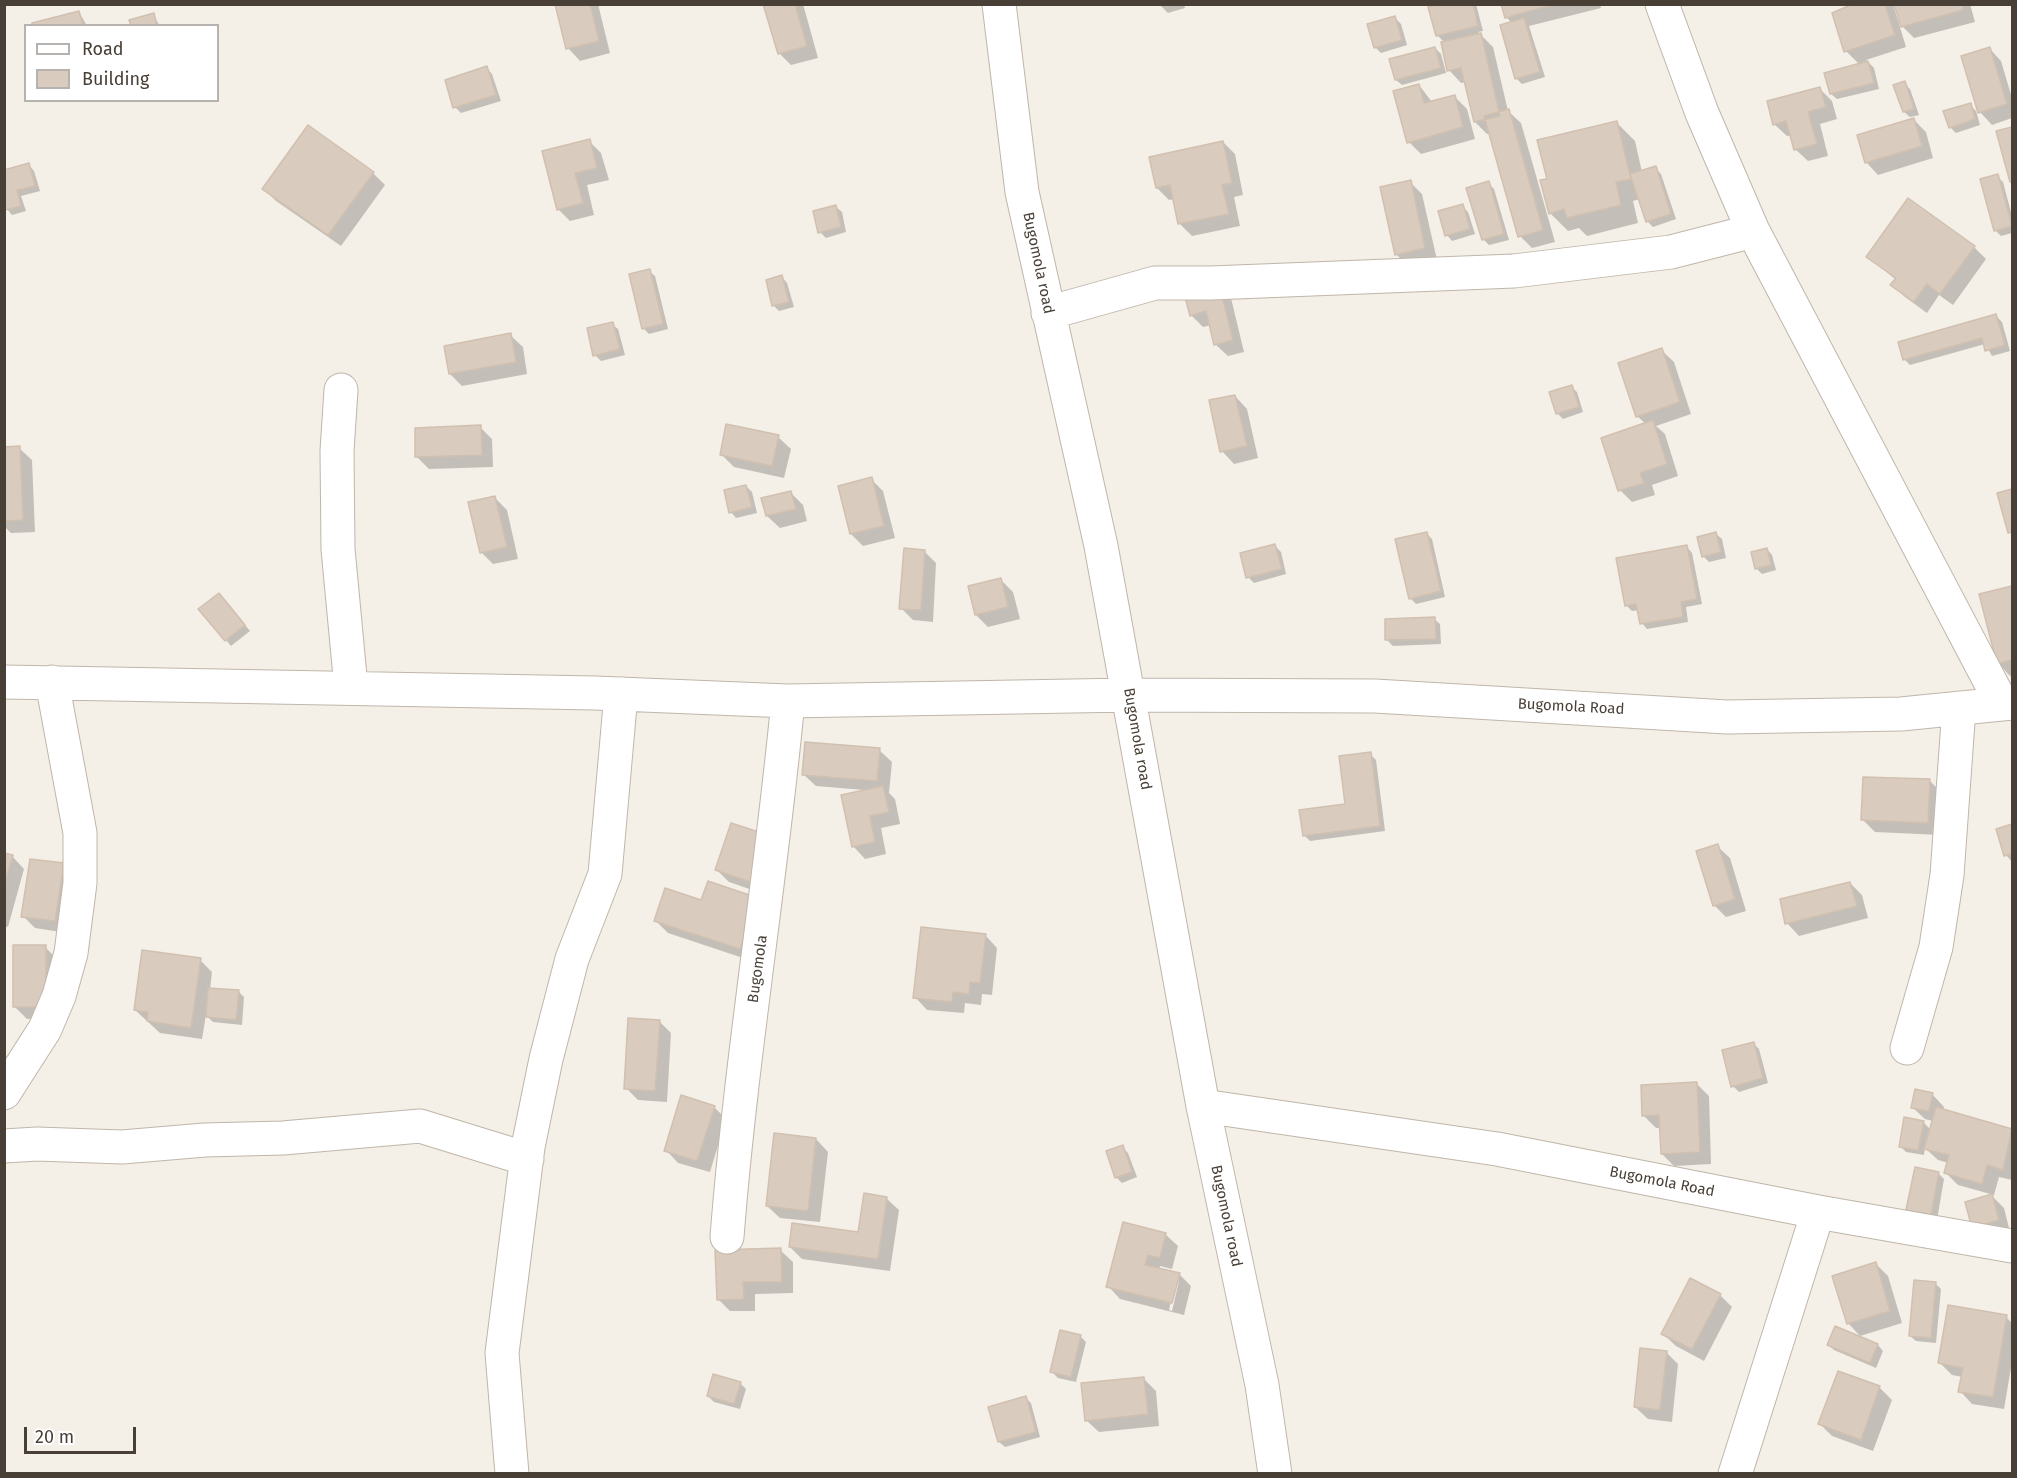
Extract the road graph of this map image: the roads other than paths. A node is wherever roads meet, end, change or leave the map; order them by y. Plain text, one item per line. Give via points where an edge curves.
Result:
1 (999, 4) edge
2 (1662, 4) edge
3 (1753, 231) junction
4 (1048, 313) junction
5 (341, 390) dead end
6 (4, 682) edge
7 (52, 682) junction
8 (351, 687) junction
9 (621, 694) junction
10 (1129, 695) junction
11 (788, 701) junction
12 (2007, 704) edge
13 (1959, 708) junction
14 (1906, 1048) dead end
15 (4, 1093) edge
16 (1203, 1106) junction
17 (4, 1146) edge
18 (527, 1159) junction
19 (1818, 1212) junction
20 (727, 1237) dead end
21 (2013, 1246) edge
22 (512, 1473) edge
23 (1275, 1473) edge
24 (1735, 1473) edge

1 - 4 street, Bugomola road via 1022,192
2 - 3 street via 1702,113
3 - 4 street via 1671,252 1514,271 1155,283
3 - 12 street
4 - 10 street, Bugomola road via 1101,546
5 - 8 street via 338,549
6 - 7 street, Bugomola Road
7 - 8 street, Bugomola Road
7 - 15 street via 80,833 80,884 71,953 59,996 45,1029
8 - 9 street, Bugomola Road
9 - 11 street, Bugomola Road
9 - 18 street via 605,874 563,990
10 - 11 street, Bugomola Road
10 - 13 street, Bugomola Road via 1375,696 1727,717 1900,714
10 - 16 street, Bugomola road
11 - 20 street, Bugomola via 776,832 736,1124
12 - 13 street, Bugomola Road
13 - 14 street via 1947,875 1936,947
16 - 19 street, Bugomola Road via 1497,1149
16 - 23 street, Bugomola road via 1262,1385
17 - 18 street via 122,1147 420,1126
18 - 22 street via 502,1353
19 - 21 street, Bugomola Road
19 - 24 street

